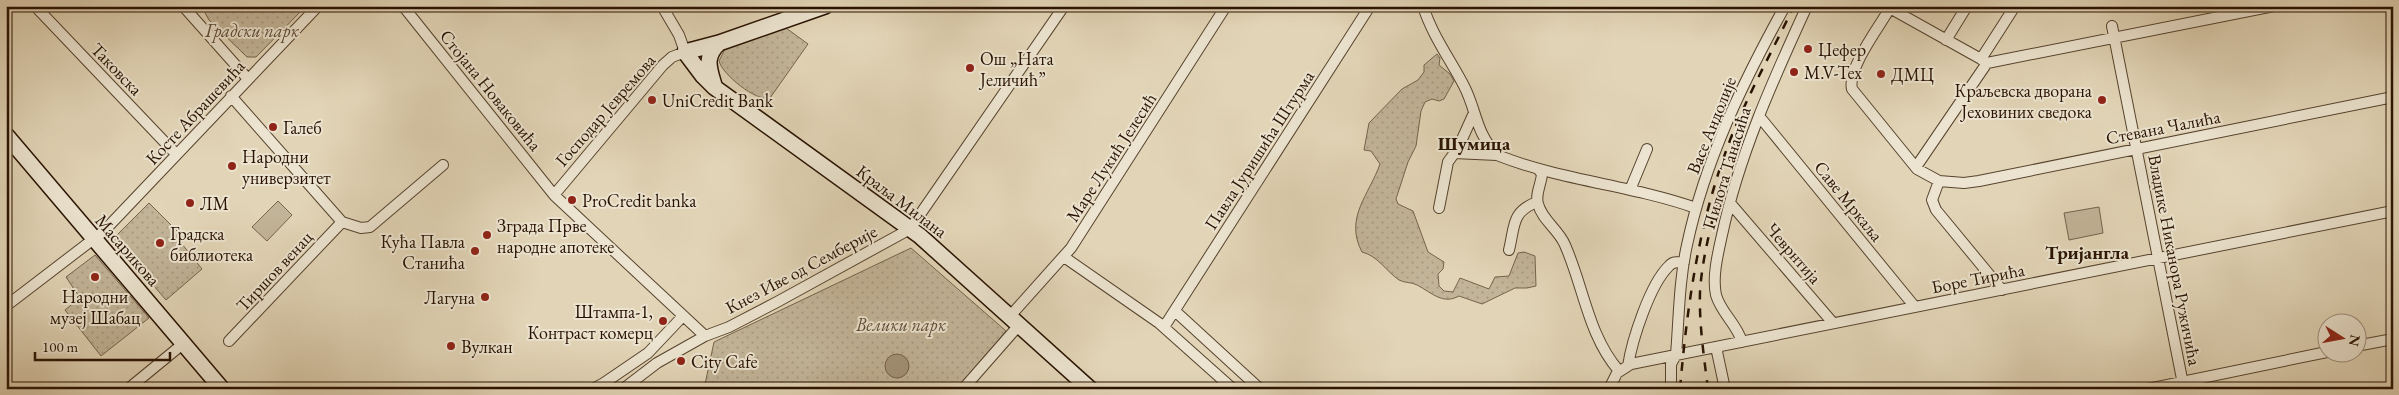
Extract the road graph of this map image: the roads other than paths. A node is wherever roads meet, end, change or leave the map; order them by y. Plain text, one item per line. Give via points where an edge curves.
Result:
1 (35, 6) edge
2 (318, 6) edge
3 (403, 6) edge
4 (662, 6) edge
5 (825, 6) edge
6 (1064, 6) edge
7 (1226, 6) edge
8 (1370, 6) edge
9 (1423, 6) edge
10 (1785, 6) edge
11 (1807, 6) edge
12 (1967, 6) edge
13 (2015, 6) edge
14 (2221, 6) edge
15 (2274, 6) edge
16 (1888, 7) edge
17 (187, 8) edge
18 (2218, 17) junction
19 (2112, 26) dead end
20 (2115, 38) junction
21 (1946, 40) junction
22 (718, 43) junction
23 (685, 52) junction
24 (1984, 61) junction
25 (248, 79) junction
26 (714, 87) junction
27 (231, 96) junction
28 (2393, 97) edge
29 (1473, 115) junction
30 (1759, 116) junction
31 (6, 135) edge
32 (1647, 148) dead end
33 (2137, 149) junction
34 (1454, 153) junction
35 (176, 154) junction
36 (1497, 155) junction
37 (442, 165) dead end
38 (1538, 168) junction
39 (1916, 168) junction
40 (1939, 181) junction
41 (1630, 190) junction
42 (554, 195) junction
43 (1537, 202) junction
44 (1730, 203) junction
45 (1439, 208) dead end
46 (1696, 208) junction
47 (2393, 211) edge
48 (338, 218) junction
49 (910, 229) junction
50 (96, 240) junction
51 (1509, 250) dead end
52 (1064, 257) junction
53 (2158, 258) junction
54 (1684, 262) junction
55 (2002, 290) junction
56 (6, 306) edge
57 (1915, 307) junction
58 (1175, 310) junction
59 (683, 316) junction
60 (1015, 320) junction
61 (1833, 323) junction
62 (1164, 327) junction
63 (705, 336) junction
64 (2393, 339) edge
65 (230, 341) dead end
66 (1742, 342) junction
67 (184, 343) junction
68 (2366, 344) edge
69 (1716, 347) junction
70 (1676, 355) junction
71 (2316, 355) edge
72 (1623, 369) junction
73 (2183, 385) edge
74 (605, 386) edge
75 (128, 389) edge
76 (222, 389) edge
77 (593, 389) edge
78 (623, 389) edge
79 (963, 389) edge
80 (1090, 389) edge
81 (1233, 389) edge
82 (1260, 389) edge
83 (1609, 389) edge
84 (1671, 389) edge
85 (1725, 389) edge
86 (2148, 389) edge

1 - 35 street, Таковска
2 - 25 street, Косте Абрашевића
3 - 42 street, Стојана Новаковића
4 - 23 street
5 - 22 main road
6 - 49 street
7 - 52 street, Маре Лукић Јелесић
8 - 58 street, Павла Јуришића Штурма
9 - 29 street via 1434,33 1465,87
10 - 46 street, Васе Андолије via 1725,124
11 - 30 street, Пилота Танасића
12 - 21 street
13 - 24 street
14 - 18 street
15 - 18 street
16 - 21 street
16 - 39 street via 1855,67 1851,83 1857,96
17 - 25 street
18 - 20 street
19 - 20 street, Владике Никанора Ружичића
20 - 24 street
20 - 33 street, Владике Никанора Ружичића
21 - 24 street
22 - 23 main road
22 - 26 main road via 708,56
23 - 26 main road, Краља Милана
23 - 42 street, Господар Јевремова via 663,65
24 - 39 street
25 - 27 street, Косте Абрашевића
26 - 49 main road, Краља Милана
27 - 35 street, Косте Абрашевића
27 - 48 street
28 - 33 street, Стевана Чалића
29 - 34 street
29 - 36 street via 1489,147
30 - 44 street, Пилота Танасића
30 - 57 street, Саве Мркаља
31 - 50 main road, Масарикова
32 - 41 street
33 - 40 street, Стевана Чалића via 1964,183
33 - 53 street, Владике Никанора Ружичића
34 - 36 street
34 - 45 street via 1448,162
35 - 50 street, Косте Абрашевића
36 - 38 street
37 - 48 street via 370,227 361,228
38 - 41 street
38 - 43 street via 1542,174
39 - 40 street
40 - 55 street via 1932,200 1936,210
41 - 46 street via 1656,194
42 - 59 street, Стојана Новаковића
43 - 51 street via 1520,211
43 - 72 street via 1540,212 1558,231 1565,245 1592,328 1608,359
44 - 61 street, Чеврнтија
44 - 66 street, Пилота Танасића via 1718,254 1715,286 1720,306 1738,329
46 - 54 street, Васе Андолије
47 - 53 street, Боре Тирића
48 - 65 street, Тиршов венац
49 - 60 main road, Краља Милана
49 - 63 street, Кнез Иве од Семберије via 729,327
50 - 56 street, Косте Абрашевића
50 - 67 main road, Масарикова
52 - 60 street, Маре Лукић Јелесић
52 - 62 street
53 - 55 street, Боре Тирића
53 - 73 street, Владике Никанора Ружичића
54 - 70 street, Васе Андолије
54 - 72 street via 1669,266 1653,292
55 - 57 street, Боре Тирића
57 - 61 street, Боре Тирића
58 - 62 street, Павла Јуришића Штурма
58 - 82 street
59 - 63 street, Стојана Новаковића
59 - 74 street via 648,353
60 - 79 street, Маре Лукић Јелесић
60 - 80 main road, Краља Милана
61 - 66 street, Боре Тирића
62 - 81 street
63 - 78 street, Кнез Иве од Семберије via 652,367
64 - 68 street
66 - 69 street, Боре Тирића
67 - 75 street
67 - 76 main road, Масарикова
69 - 70 street, Боре Тирића
69 - 85 street
70 - 72 street, Боре Тирића
70 - 84 street, Васе Андолије via 1671,364
71 - 73 street
72 - 83 street
73 - 86 street
74 - 77 street

